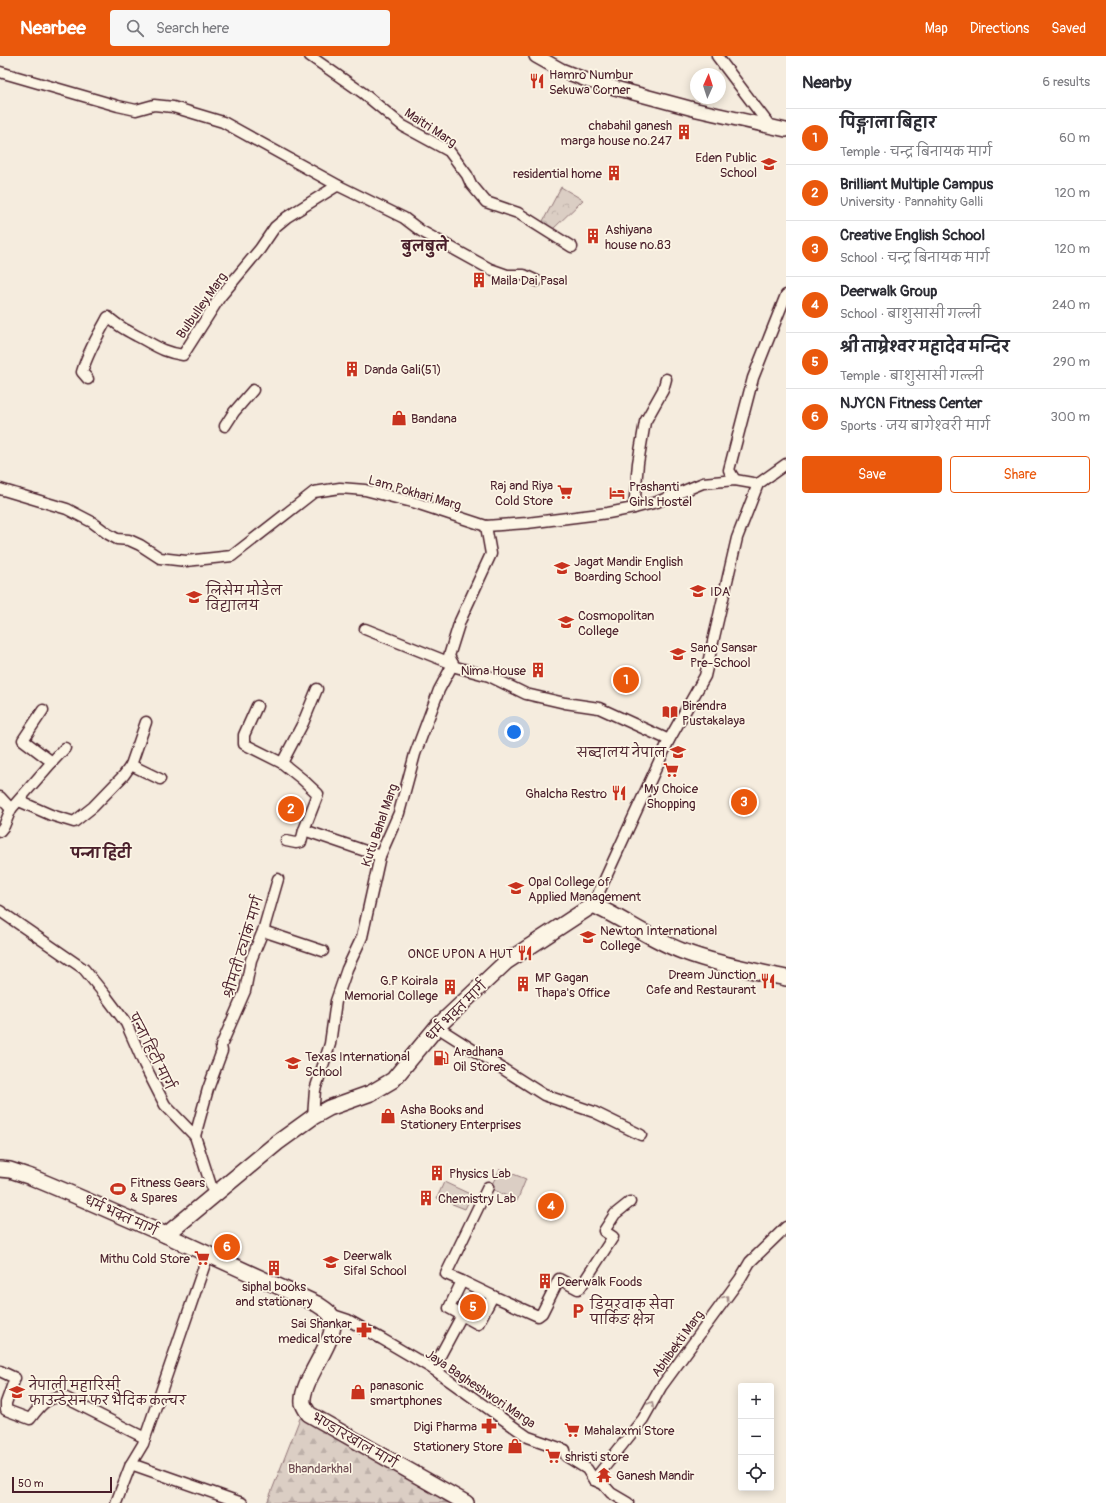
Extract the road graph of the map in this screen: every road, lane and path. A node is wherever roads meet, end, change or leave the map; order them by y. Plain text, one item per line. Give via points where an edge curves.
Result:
1 (310, 56) edge
2 (536, 56) edge
3 (717, 56) edge
4 (0, 72) edge
5 (770, 126) junction
6 (786, 130) edge
7 (339, 186) junction
8 (572, 246) dead end
9 (537, 281) dead end
10 (786, 295) edge
11 (88, 379) dead end
12 (666, 379) dead end
13 (253, 390) dead end
14 (225, 426) dead end
15 (786, 464) edge
16 (735, 480) junction
17 (758, 484) junction
18 (0, 489) edge
19 (634, 508) junction
20 (486, 526) junction
21 (365, 629) dead end
22 (453, 665) junction
23 (317, 689) dead end
24 (257, 706) dead end
25 (43, 710) dead end
26 (146, 722) dead end
27 (669, 740) junction
28 (65, 748) dead end
29 (52, 762) junction
30 (282, 763) junction
31 (131, 765) junction
32 (160, 779) dead end
33 (0, 797) edge
34 (19, 800) junction
35 (12, 809) junction
36 (304, 830) junction
37 (0, 831) edge
38 (286, 842) dead end
39 (380, 856) junction
40 (278, 879) dead end
41 (593, 906) junction
42 (0, 911) edge
43 (263, 931) junction
44 (324, 951) dead end
45 (786, 978) edge
46 (437, 1027) junction
47 (313, 1117) junction
48 (641, 1135) dead end
49 (195, 1136) junction
50 (0, 1169) edge
51 (488, 1187) dead end
52 (214, 1195) junction
53 (630, 1202) dead end
54 (786, 1227) edge
55 (166, 1235) junction
56 (208, 1255) junction
57 (462, 1281) junction
58 (493, 1296) junction
59 (462, 1315) junction
60 (332, 1318) junction
61 (433, 1369) junction
62 (0, 1370) edge
63 (145, 1438) junction
64 (131, 1464) junction
65 (594, 1480) junction
66 (116, 1503) edge
67 (242, 1503) edge
68 (466, 1503) edge
69 (628, 1503) edge

1 - 8 street, Maitri Marg via 363,93 403,126 449,151 486,202 518,213
2 - 5 street via 589,81 697,110
3 - 5 street
4 - 7 street via 118,106 136,110 154,105 173,107 223,122
5 - 6 street
7 - 9 street via 404,218 421,231 490,269 507,275 524,275
7 - 11 street, Bulbulley Marg via 275,227 220,297 183,354 171,353 154,346 121,329 108,318 84,365 82,372
10 - 16 street via 747,399 730,470
12 - 19 street via 663,390 645,422
13 - 14 street
15 - 17 street
16 - 17 street, Lam Pokhari Marg
16 - 19 street, Lam Pokhari Marg via 703,483 657,502
17 - 27 street via 737,538 705,676
18 - 20 street, Lam Pokhari Marg via 67,510 92,522 117,539 129,540 160,558 186,561 232,556 314,492 340,488 365,490
19 - 20 street, Lam Pokhari Marg
20 - 22 street via 491,554 460,621 449,656
21 - 22 street
22 - 27 street via 490,676 526,694 599,708
22 - 39 street, Kutu Bahal Marg via 439,690 415,754 400,813
23 - 30 street
24 - 30 street via 244,735 244,744
25 - 29 street via 23,740
26 - 31 street
27 - 41 street
28 - 29 street
29 - 34 street
30 - 36 street via 318,794
31 - 32 street
31 - 34 street via 124,775 90,804 74,822 51,815
33 - 35 street
34 - 35 street
35 - 37 street
36 - 38 street via 301,842
36 - 39 street
39 - 47 street, Kutu Bahal Marg via 362,937 336,1001 330,1044 315,1090
40 - 43 street, श्रीमती ट्यांक मार्ग
41 - 45 main road via 614,915 647,936 682,951
41 - 46 main road, धर्म भक्त मार्ग via 506,962
42 - 49 street, पन्ना हिटी मार्ग via 84,969 126,1023 165,1105
43 - 44 street
43 - 49 street, श्रीमती ट्यांक मार्ग via 251,960 246,991 221,1046 222,1051
46 - 47 main road, धर्म भक्त मार्ग via 393,1080 371,1093 329,1108
46 - 48 street via 544,1095 587,1109
47 - 52 main road, धर्म भक्त मार्ग
49 - 52 street, पन्ना हिटी मार्ग
50 - 55 main road, धर्म भक्त मार्ग via 31,1177
51 - 57 street via 446,1274
52 - 55 main road, धर्म भक्त मार्ग
53 - 58 street via 615,1214 604,1231 613,1238 580,1288 559,1279 538,1316
65 -> 54 street, Abhibekti Marg via 643,1420 661,1387 750,1262
55 - 56 main road
56 - 60 main road via 317,1304
56 - 63 street
57 - 58 street
57 - 59 street via 449,1308
58 - 59 street via 478,1324
59 - 61 street
60 - 61 street, Jaya Bagheshwori Marga via 348,1320
60 - 68 main road, भण्डारखाल मार्ग via 331,1337 303,1396 303,1405 309,1414
61 - 65 street, Jaya Bagheshwori Marga via 528,1437 565,1450 566,1456 587,1469
62 - 63 street via 15,1378 6,1410 30,1418 40,1405 55,1397 64,1397
63 - 64 street
64 - 66 street
64 - 67 street
65 - 69 street, Jaya Bagheshwori Marga

